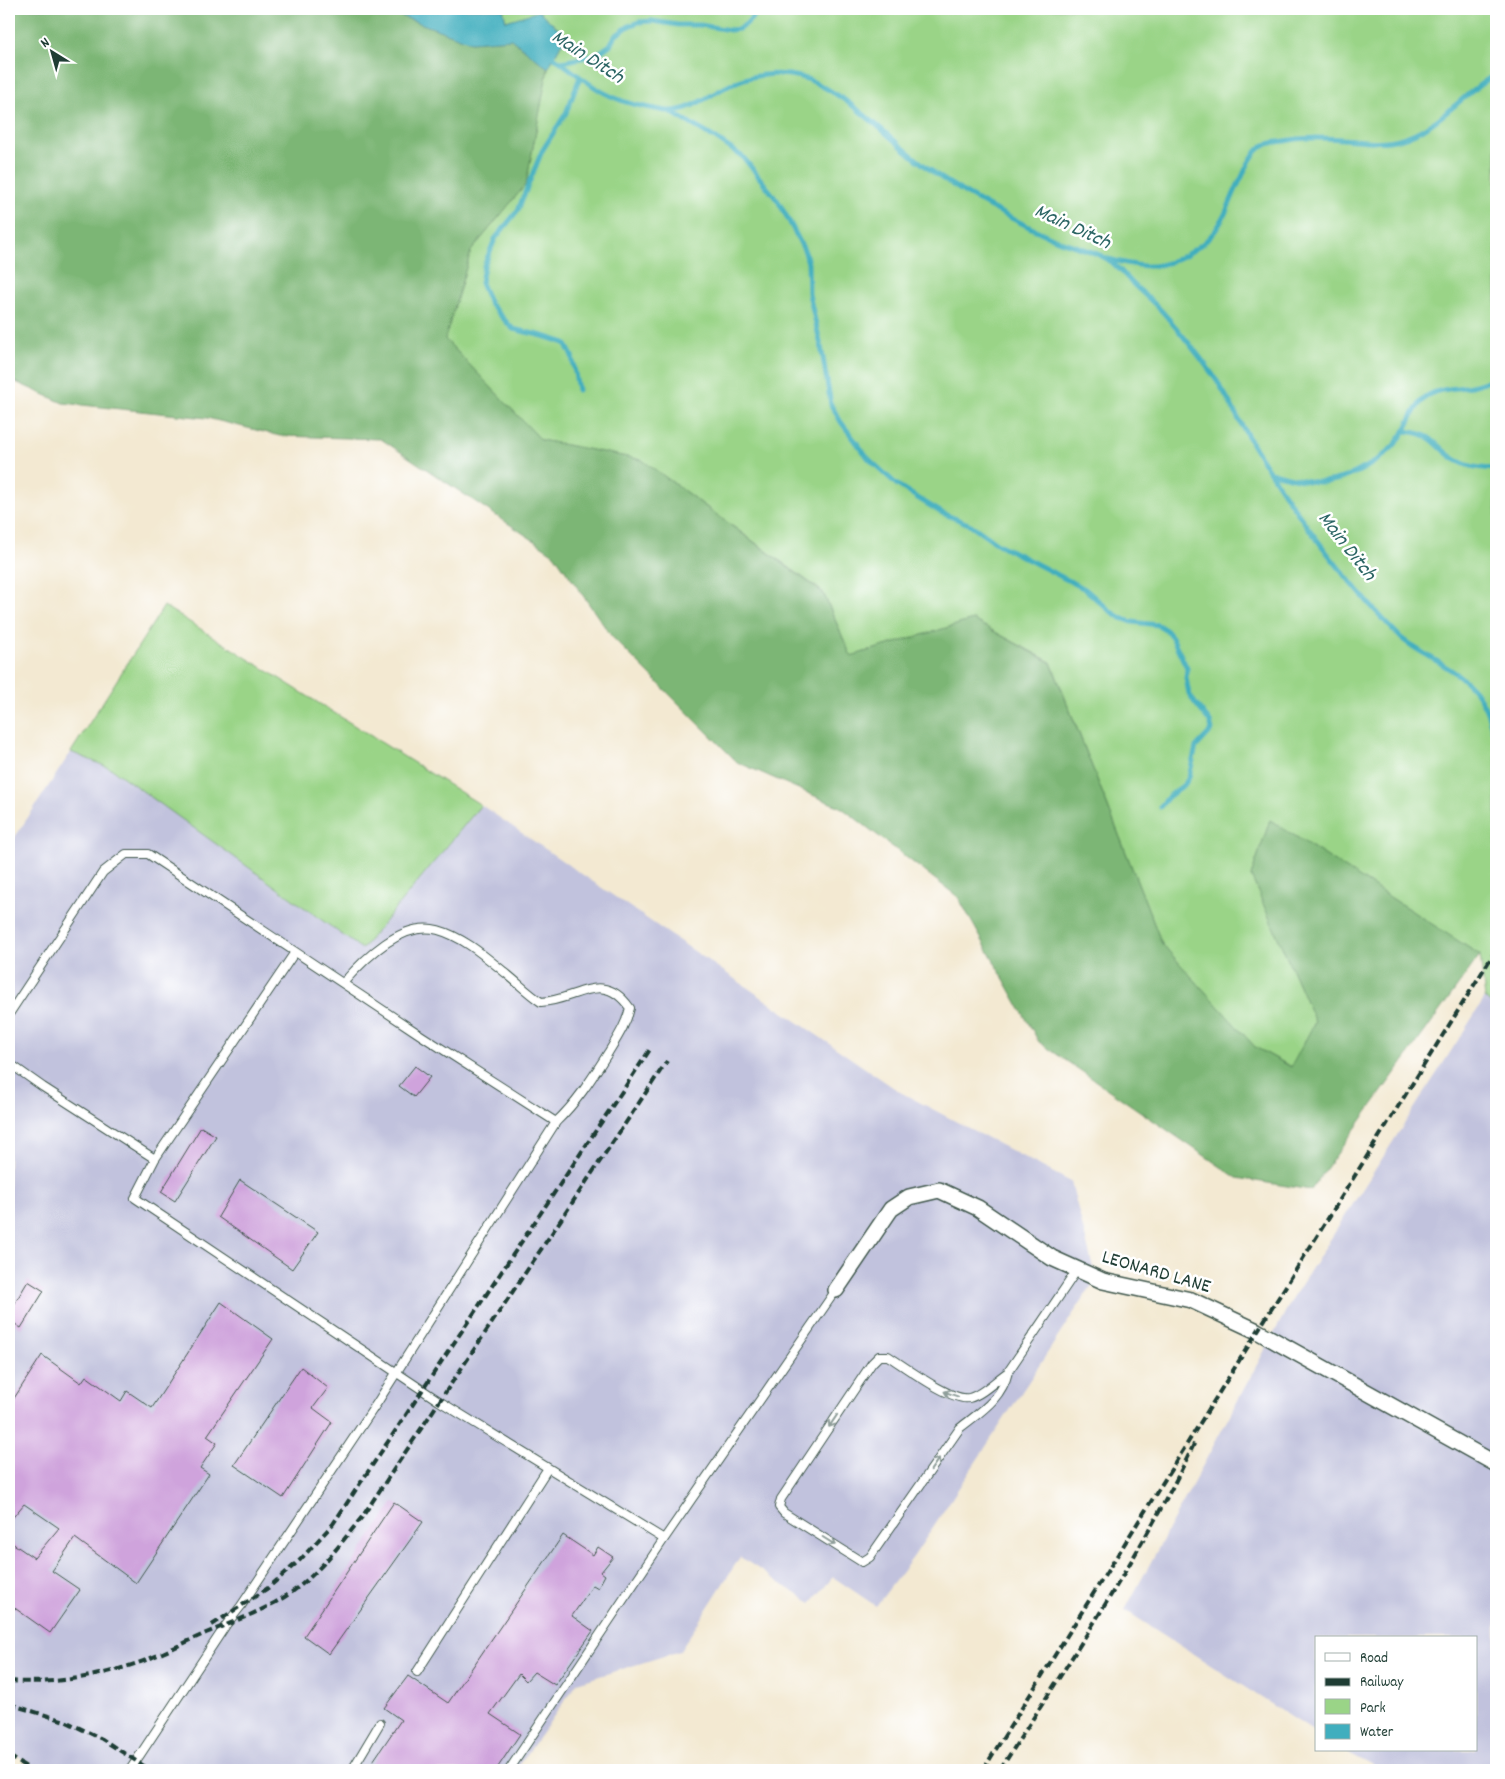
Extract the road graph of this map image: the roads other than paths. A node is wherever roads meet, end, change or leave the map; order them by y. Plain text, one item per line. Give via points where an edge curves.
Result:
1 (295, 952) junction
2 (343, 983) junction
3 (9, 1014) edge
4 (9, 1063) edge
5 (556, 1122) junction
6 (155, 1159) junction
7 (1077, 1270) junction
8 (836, 1290) joint
9 (1008, 1372) junction
10 (396, 1373) junction
11 (1496, 1464) edge
12 (548, 1468) junction
13 (664, 1539) junction
14 (417, 1672) dead end
15 (380, 1723) dead end
16 (130, 1770) edge
17 (352, 1770) edge
18 (509, 1770) edge

1 - 2 lane
1 - 3 lane via 148,854 126,854 103,872
1 - 6 lane
2 - 5 lane
2 - 5 lane via 359,965 395,938 420,929 437,929 474,949 540,1002 552,1002 596,987 610,990 624,999 630,1008 627,1021 586,1089
4 - 6 lane
5 - 10 lane
6 - 10 lane via 135,1198
7 - 8 street, LEONARD LANE via 1052,1258 978,1208 939,1190 909,1196 891,1209
7 - 9 lane
7 - 11 street, LEONARD LANE via 1103,1281 1191,1300 1249,1327
8 - 13 lane
9 -> 9 lane via 969,1398 950,1395 888,1356 879,1356 780,1498 779,1507 862,1562 870,1557 960,1428 1000,1393
10 - 12 lane
10 - 16 lane
12 - 13 lane
12 - 14 lane
13 - 18 lane
15 - 17 lane

